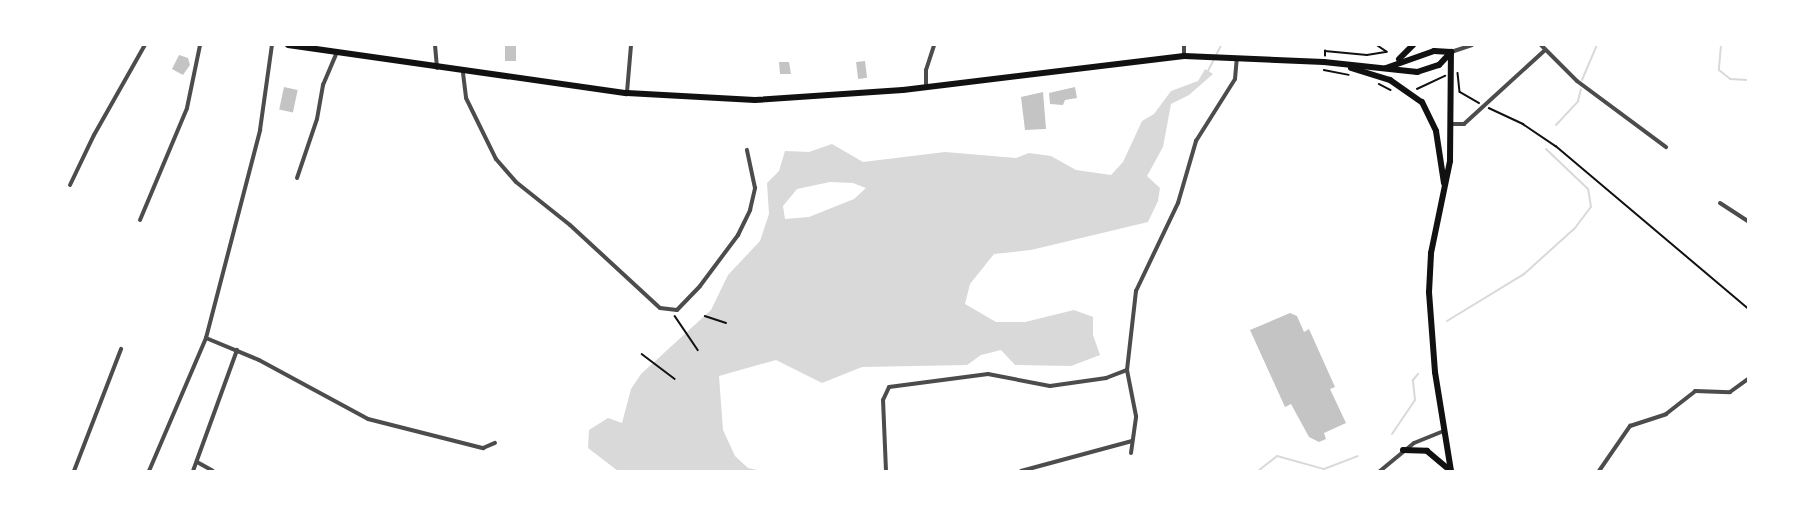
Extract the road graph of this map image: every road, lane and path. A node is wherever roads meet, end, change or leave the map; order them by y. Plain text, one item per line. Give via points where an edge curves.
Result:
1 (145, 45) edge
2 (200, 45) edge
3 (272, 45) edge
4 (288, 45) edge
5 (435, 45) edge
6 (631, 45) edge
7 (934, 45) edge
8 (1184, 45) edge
9 (1377, 45) edge
10 (1413, 45) edge
11 (1472, 45) edge
12 (1541, 45) edge
13 (1544, 51) junction
14 (1387, 52) dead end
15 (1451, 52) junction
16 (336, 54) junction
17 (1184, 56) junction
18 (1235, 58) junction
19 (1334, 63) junction
20 (1396, 63) junction
21 (1386, 68) junction
22 (437, 69) junction
23 (463, 72) junction
24 (926, 86) junction
25 (1460, 92) dead end
26 (627, 93) junction
27 (1484, 106) junction
28 (1453, 124) junction
29 (1666, 147) dead end
30 (747, 150) dead end
31 (297, 178) dead end
32 (70, 185) dead end
33 (1444, 186) junction
34 (1720, 203) dead end
35 (140, 220) dead end
36 (1748, 221) edge
37 (1748, 308) edge
38 (674, 316) dead end
39 (705, 316) dead end
40 (726, 323) dead end
41 (206, 338) junction
42 (121, 349) dead end
43 (237, 350) junction
44 (698, 350) dead end
45 (642, 354) dead end
46 (1127, 370) junction
47 (675, 379) dead end
48 (1748, 379) edge
49 (1444, 431) junction
50 (1132, 441) junction
51 (495, 443) dead end
52 (1403, 450) junction
53 (1131, 453) dead end
54 (197, 462) junction
55 (74, 471) edge
56 (149, 471) edge
57 (193, 471) edge
58 (213, 471) edge
59 (886, 471) edge
60 (1020, 471) edge
61 (1380, 471) edge
62 (1451, 471) edge
63 (1599, 471) edge

1 - 32 street via 98,126
2 - 35 street via 187,108
3 - 41 street via 260,130
4 - 16 main road
5 - 22 street
6 - 26 street
7 - 24 street via 926,70
8 - 17 street
9 - 14 path
10 - 20 main road
11 - 15 street
12 - 13 street
13 - 27 street
13 - 29 street via 1576,81
15 - 20 main road via 1434,51
15 - 21 main road via 1439,65 1417,72
15 - 28 main road
16 - 22 main road
16 - 31 street via 323,85 317,119
17 - 18 main road
17 - 24 main road
18 - 19 main road
18 - 46 street via 1235,79 1196,141 1167,233 1140,276
19 - 21 main road
19 - 33 main road via 1390,80 1422,102 1436,131
20 - 21 main road
22 - 23 main road
23 - 26 main road
23 - 30 street via 466,98 496,159 516,182 570,225 660,308 677,310 738,235 755,188
24 - 26 main road via 807,100
25 - 27 path
27 - 28 street via 1464,124
27 - 37 path via 1523,124 1556,146
28 - 33 main road
33 - 49 main road via 1431,253 1429,292
34 - 36 street
38 - 44 path
39 - 40 path
41 - 43 street
41 - 56 street
42 - 55 street
43 - 51 street via 368,419 483,448
43 - 54 street
45 - 47 path
46 - 50 street via 1136,416
46 - 59 street via 1106,378 1050,386 988,374 889,387 884,400
48 - 63 street via 1730,392 1695,391 1666,414 1630,426
49 - 52 street
49 - 62 main road
50 - 53 street
50 - 60 street
52 - 61 street
52 - 62 main road via 1427,451
54 - 57 street
54 - 58 street

